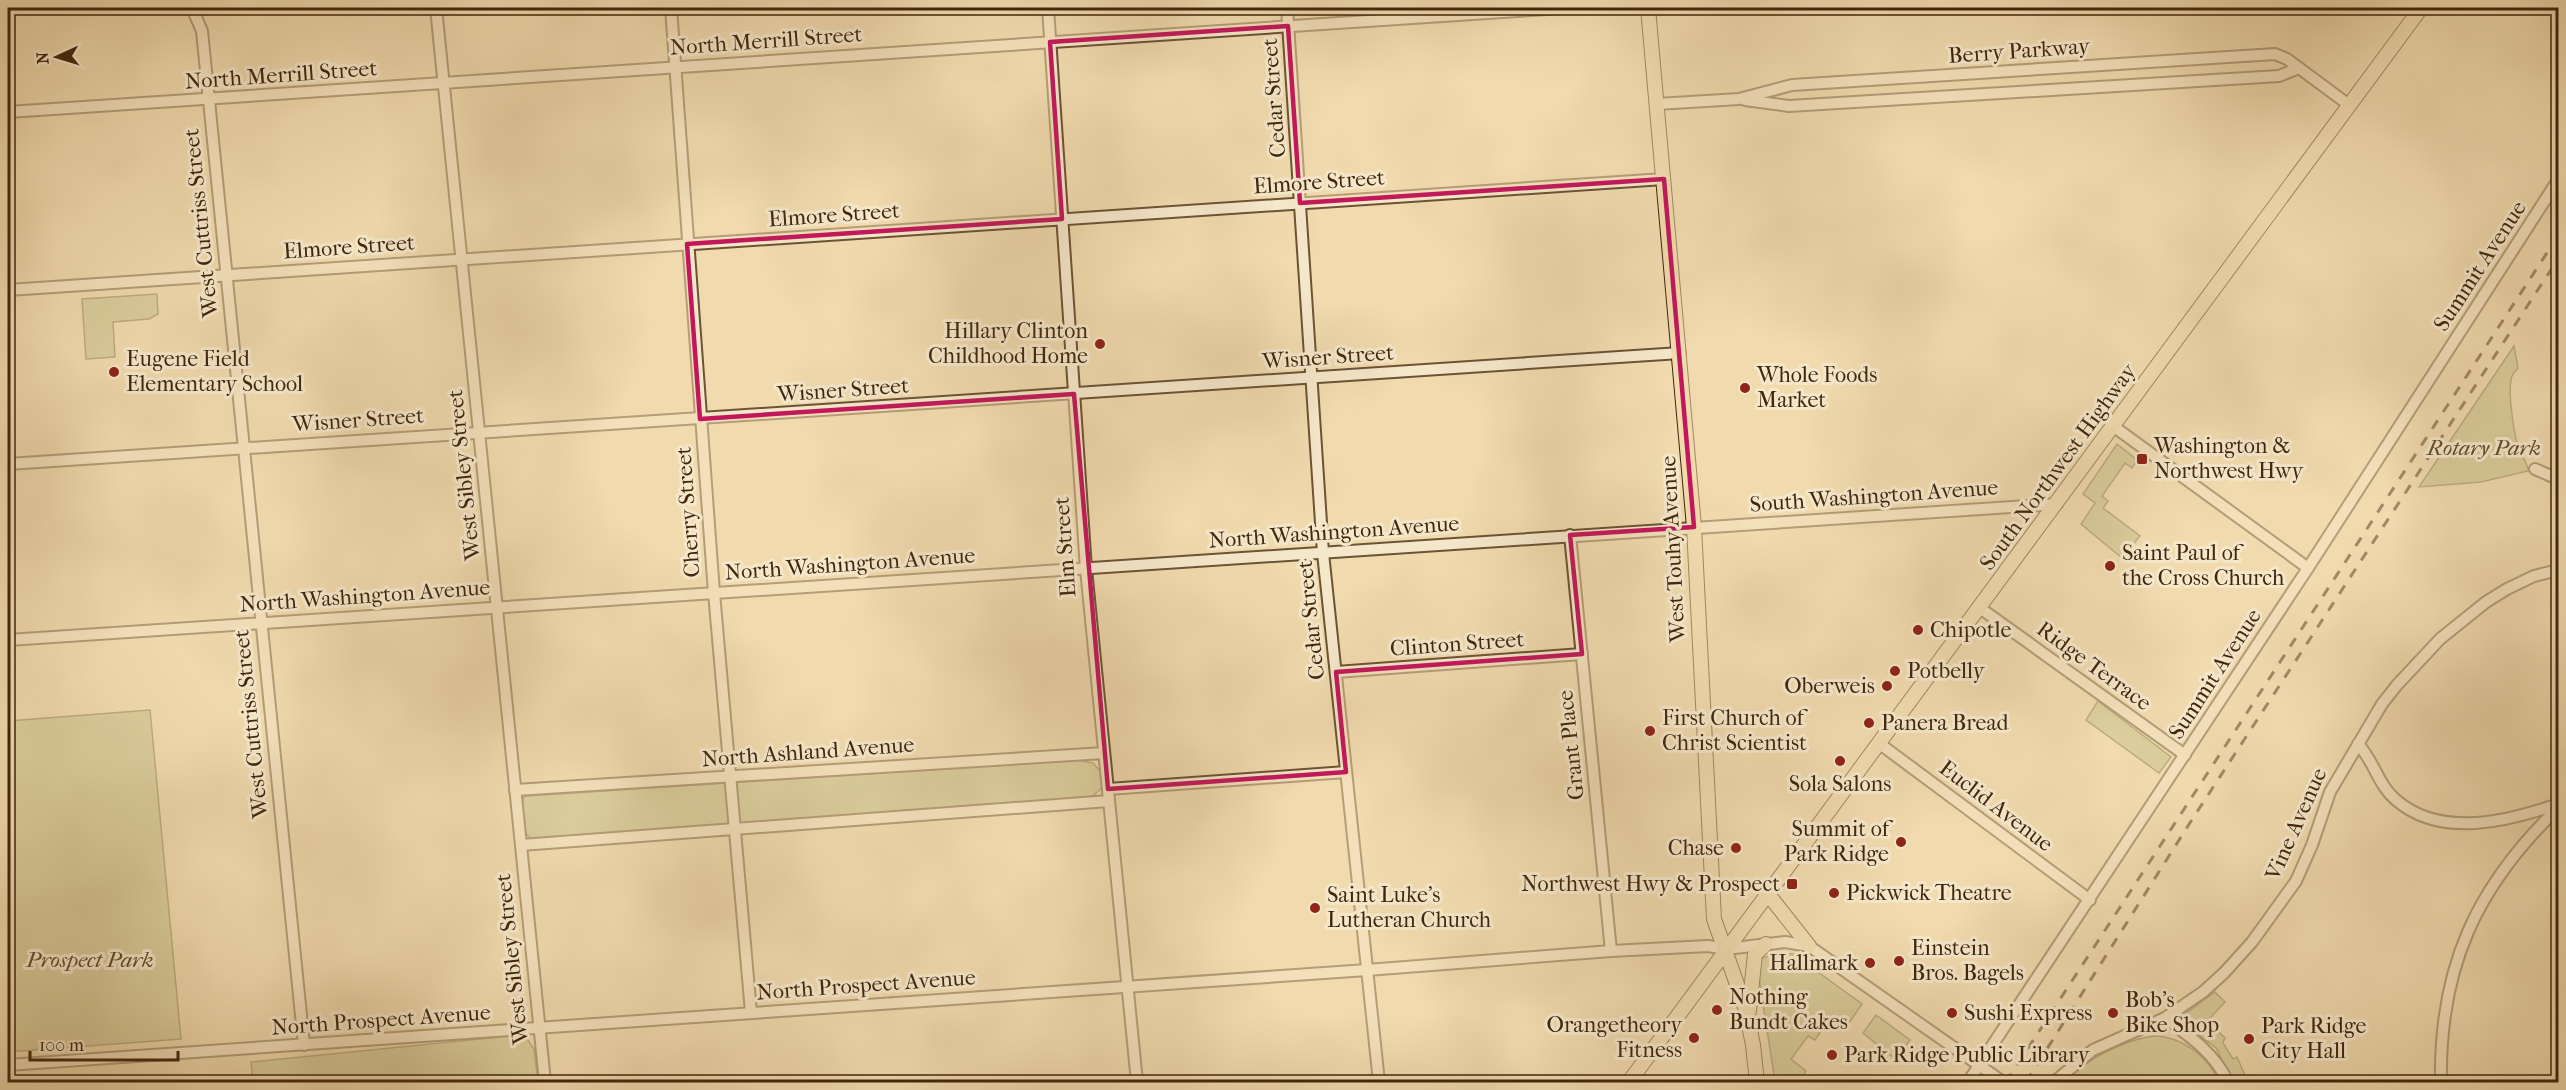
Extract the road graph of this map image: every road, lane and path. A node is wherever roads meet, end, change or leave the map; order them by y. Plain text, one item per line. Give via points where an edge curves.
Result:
1 (192, 8) edge
2 (436, 8) edge
3 (671, 8) edge
4 (1048, 8) edge
5 (1287, 8) edge
6 (1563, 8) edge
7 (1648, 8) edge
8 (2419, 8) edge
9 (1288, 26) junction
10 (1050, 42) junction
11 (675, 67) junction
12 (2299, 68) junction
13 (444, 84) junction
14 (208, 99) junction
15 (1739, 99) junction
16 (1657, 104) junction
17 (2349, 105) junction
18 (8, 112) edge
19 (1664, 179) junction
20 (2559, 180) edge
21 (1300, 203) junction
22 (1062, 219) junction
23 (687, 244) junction
24 (462, 259) junction
25 (226, 275) junction
26 (8, 290) edge
27 (1680, 352) junction
28 (1311, 377) junction
29 (1074, 394) junction
30 (700, 419) junction
31 (2114, 426) junction
32 (479, 432) junction
33 (244, 447) junction
34 (8, 464) edge
35 (2535, 469) dead end
36 (2559, 475) edge
37 (2057, 504) junction
38 (1694, 527) junction
39 (1570, 535) junction
40 (1323, 552) junction
41 (2308, 568) junction
42 (1086, 569) junction
43 (2559, 570) edge
44 (714, 592) junction
45 (496, 607) junction
46 (1980, 608) junction
47 (261, 622) junction
48 (8, 640) edge
49 (1582, 654) junction
50 (1336, 672) junction
51 (1880, 744) junction
52 (2358, 744) junction
53 (1104, 753) junction
54 (2185, 755) junction
55 (1346, 772) junction
56 (730, 777) junction
57 (1108, 789) junction
58 (515, 790) junction
59 (1109, 801) junction
60 (2559, 806) edge
61 (735, 829) junction
62 (520, 845) junction
63 (1768, 894) junction
64 (2090, 900) junction
65 (1766, 944) junction
66 (1809, 946) junction
67 (1726, 949) junction
68 (1611, 951) junction
69 (1367, 970) junction
70 (1127, 987) junction
71 (751, 1012) junction
72 (2165, 1018) junction
73 (1748, 1019) junction
74 (539, 1028) junction
75 (304, 1045) junction
76 (8, 1065) edge
77 (1980, 1066) junction
78 (545, 1083) edge
79 (1137, 1083) edge
80 (1379, 1083) edge
81 (1629, 1083) edge
82 (1757, 1083) edge
83 (1968, 1083) edge
84 (2003, 1083) edge
85 (2054, 1083) edge
86 (2228, 1083) edge
87 (2441, 1083) edge

1 - 14 street, West Cuttriss Street via 202,31
2 - 13 street, West Sibley Street
3 - 11 street, Cherry Street
4 - 10 street, Elm Street
5 - 9 street, Cedar Street
6 - 9 street, North Merrill Street
7 - 16 main road, West Touhy Avenue
8 - 17 main road, South Northwest Highway
9 - 10 street, North Merrill Street
9 - 21 street, Cedar Street
10 - 11 street, North Merrill Street
10 - 22 street, Elm Street
11 - 13 street, North Merrill Street
11 - 23 street, Cherry Street
12 - 15 street, Berry Parkway via 2278,76 1789,106
12 - 15 street, Berry Parkway via 2274,54 1792,85
12 - 17 street, Berry Parkway
13 - 14 street, North Merrill Street
13 - 24 street, West Sibley Street
14 - 18 street, North Merrill Street
14 - 25 street, West Cuttriss Street
15 - 16 street, Berry Parkway
16 - 19 main road, West Touhy Avenue
17 - 31 main road, South Northwest Highway
19 - 21 street, Elmore Street
19 - 27 main road, West Touhy Avenue
20 - 41 street, Summit Avenue
21 - 22 street, Elmore Street
21 - 28 street, Cedar Street
22 - 23 street, Elmore Street
22 - 29 street, Elm Street
23 - 24 street, Elmore Street
23 - 30 street, Cherry Street
24 - 25 street, Elmore Street
24 - 32 street, West Sibley Street
25 - 26 street, Elmore Street
25 - 33 street, West Cuttriss Street
27 - 28 street, Wisner Street
27 - 38 main road, West Touhy Avenue
28 - 29 street, Wisner Street
28 - 40 street, Cedar Street
29 - 30 street, Wisner Street
29 - 42 street, Elm Street
30 - 32 street, Wisner Street
30 - 44 street, Cherry Street
31 - 37 main road, South Northwest Highway
31 - 41 street
32 - 33 street, Wisner Street
32 - 45 street, West Sibley Street
33 - 34 street, Wisner Street
33 - 47 street, West Cuttriss Street
35 - 36 street
37 - 38 street, South Washington Avenue
37 - 46 main road, South Northwest Highway
38 - 39 street, North Washington Avenue
38 - 67 main road, West Touhy Avenue via 1714,919
39 - 40 street, North Washington Avenue
39 - 49 street, Grant Place
40 - 42 street, North Washington Avenue
40 - 50 street, Cedar Street
41 - 54 street, Summit Avenue
42 - 44 street, North Washington Avenue
42 - 53 street, Elm Street
43 - 52 street, Vine Avenue via 2507,589 2440,639 2397,685
44 - 45 street, North Washington Avenue
44 - 56 street, Cherry Street
45 - 47 street, North Washington Avenue
45 - 58 street, West Sibley Street
46 - 51 main road, South Northwest Highway
46 - 54 street, Ridge Terrace
47 - 48 street, North Washington Avenue
47 - 75 street, West Cuttriss Street
49 - 50 street, Clinton Street
49 - 68 street, Grant Place
50 - 55 street, Cedar Street
51 - 63 main road, South Northwest Highway
51 - 64 street, Euclid Avenue
52 - 60 street via 2396,800 2418,815 2468,824
52 - 72 street, Vine Avenue via 2330,792 2296,881 2274,913 2218,978
53 - 56 street, North Ashland Avenue
53 - 57 street, Elm Street
54 - 64 street, Summit Avenue
55 - 57 street
55 - 69 street, Cedar Street
56 - 58 street, North Ashland Avenue
56 - 61 street, Cherry Street
57 - 59 street, Elm Street
58 - 62 street, West Sibley Street
59 - 61 street
59 - 70 street, Elm Street
60 - 87 street via 2493,884 2463,941 2444,1008
61 - 62 street
61 - 71 street, Cherry Street
62 - 74 street, West Sibley Street
63 - 66 main road
63 - 67 main road, South Northwest Highway
64 - 77 street, Summit Avenue
65 - 66 street, North Prospect Avenue via 1795,942
65 - 67 street, North Prospect Avenue
65 - 73 main road via 1755,954 1752,965
66 - 77 street
67 - 68 street, North Prospect Avenue via 1708,946
67 - 73 main road, West Touhy Avenue
67 - 81 main road, South Northwest Highway
68 - 69 street, North Prospect Avenue
69 - 70 street, North Prospect Avenue
69 - 80 street, Cedar Street
70 - 71 street, North Prospect Avenue
70 - 79 street, Elm Street
71 - 74 street, North Prospect Avenue
72 - 85 street, Vine Avenue via 2093,1050
72 - 86 street via 2201,1044 2217,1061
73 - 82 main road, West Touhy Avenue
74 - 75 street, North Prospect Avenue
74 - 78 street, West Sibley Street
75 - 76 street, North Prospect Avenue
77 - 83 street, Summit Avenue
77 - 84 street

